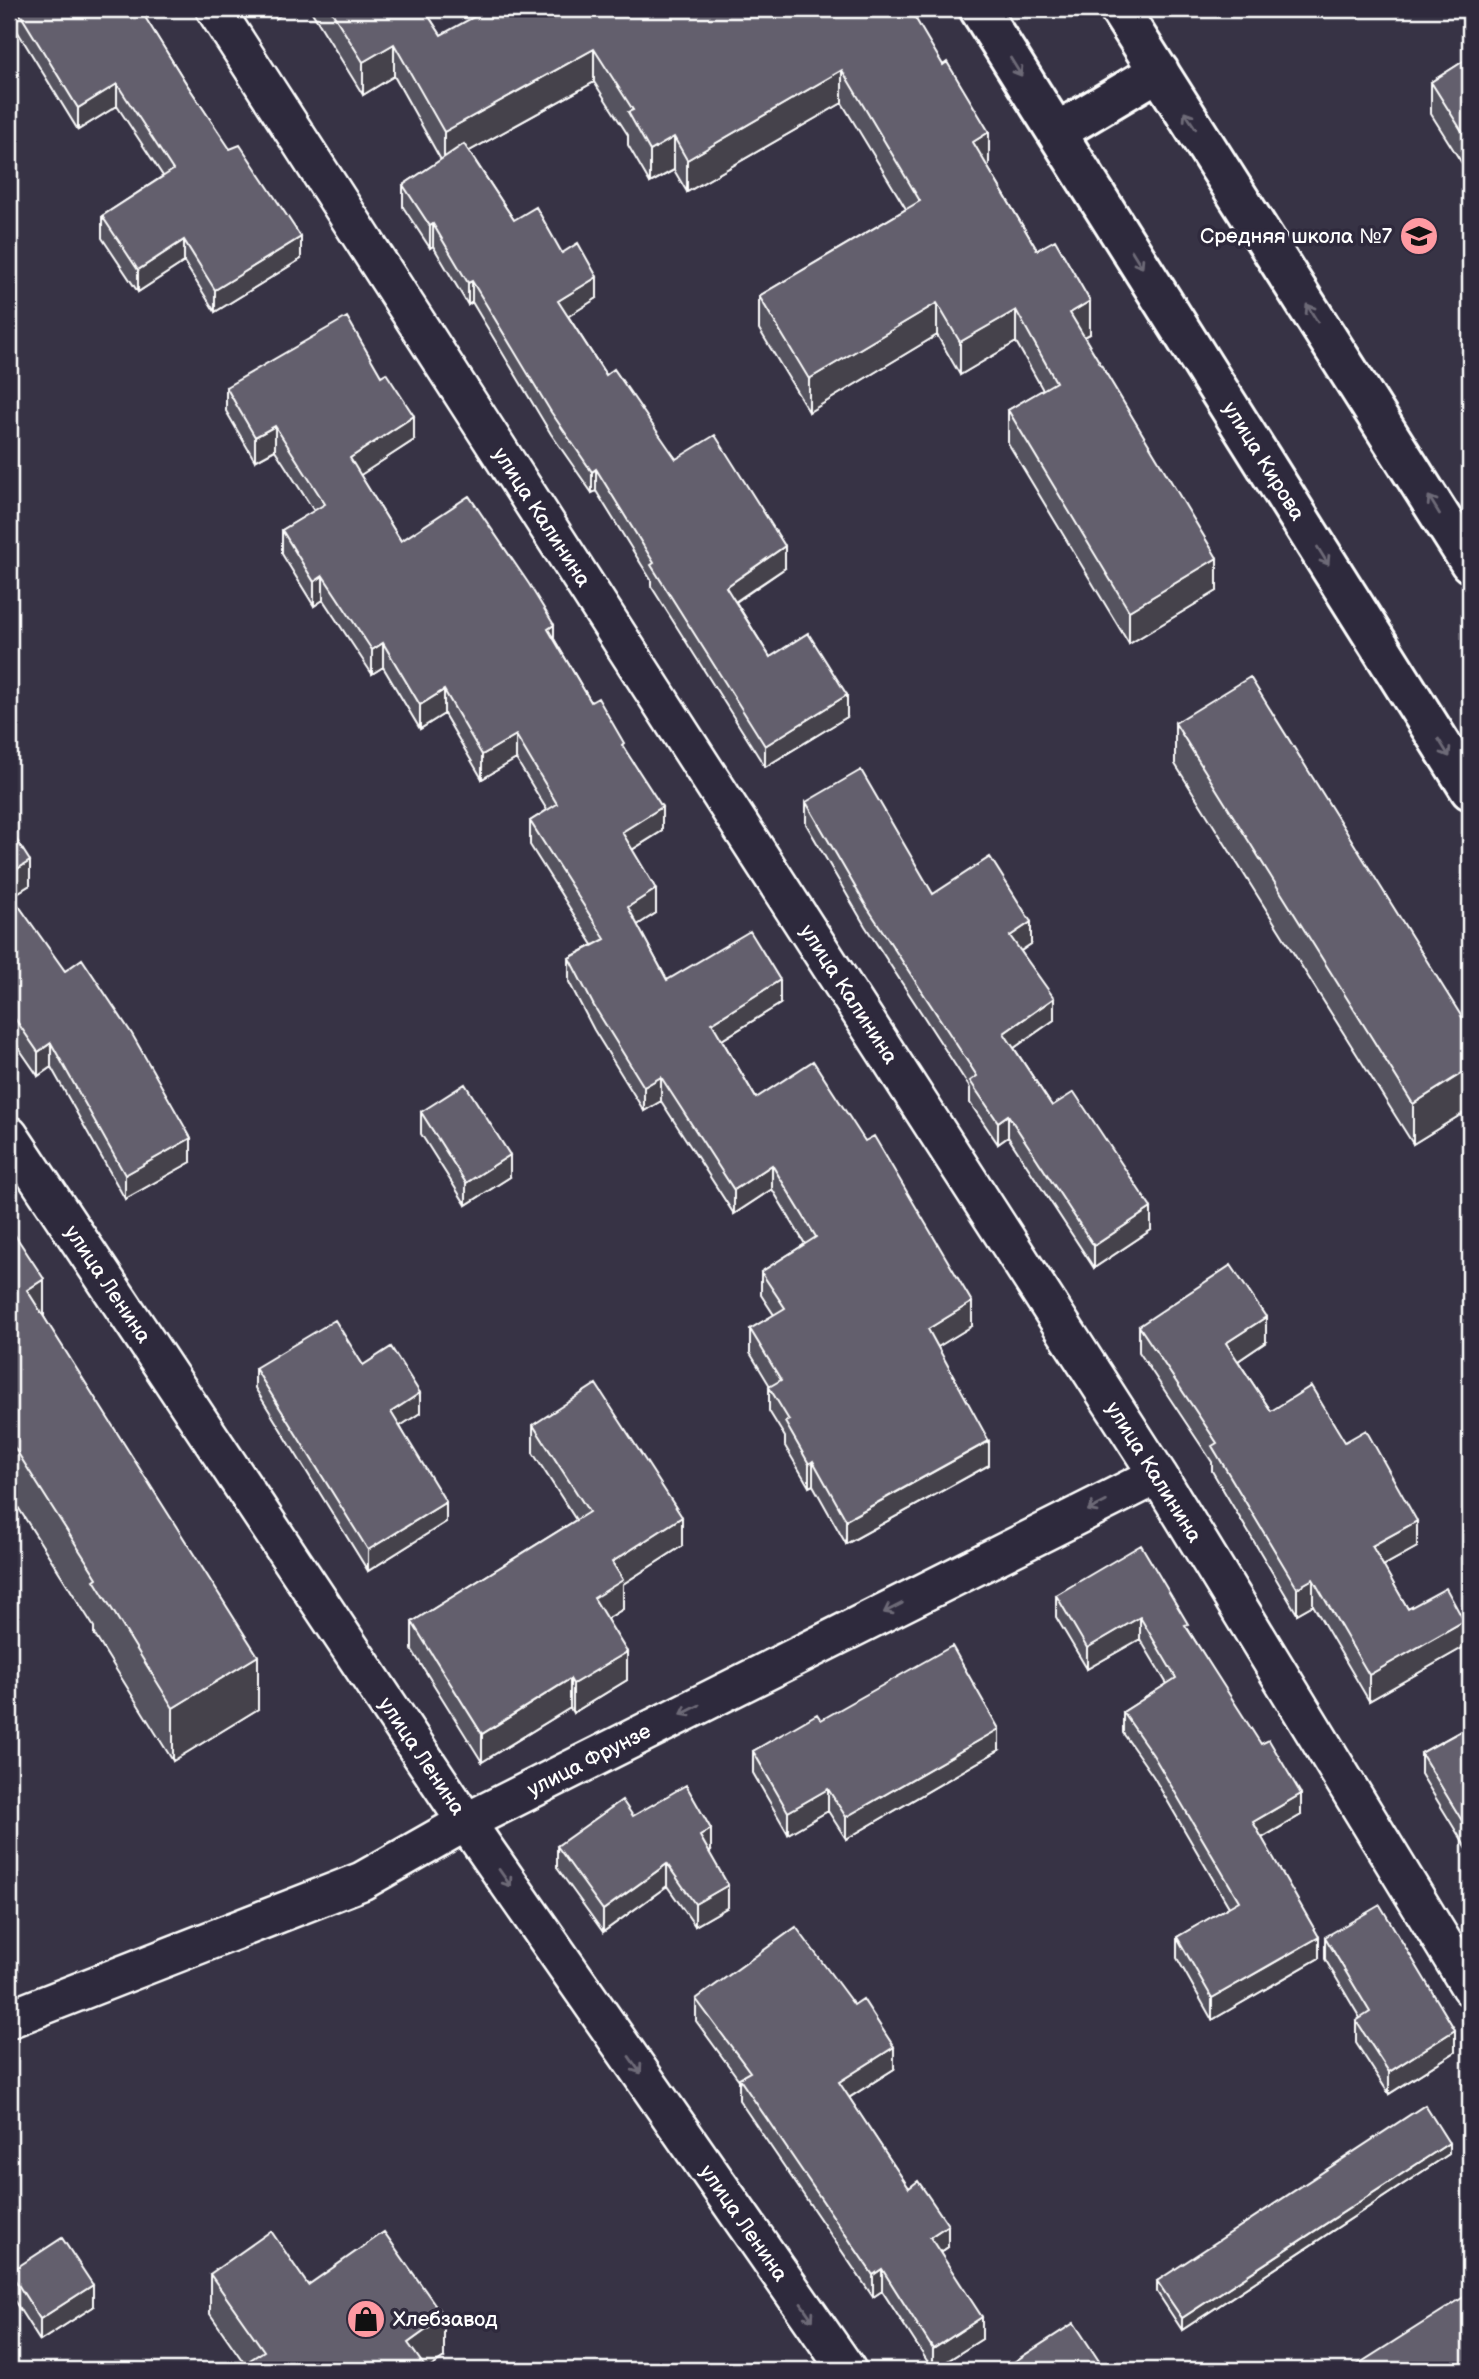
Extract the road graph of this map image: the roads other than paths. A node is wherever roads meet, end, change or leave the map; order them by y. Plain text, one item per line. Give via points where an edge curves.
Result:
1 (215, 9) edge
2 (979, 9) edge
3 (1119, 9) edge
4 (1159, 71) junction
5 (1057, 132) junction
6 (1470, 563) edge
7 (1470, 790) edge
8 (9, 1135) edge
9 (1158, 1475) junction
10 (466, 1822) junction
11 (1470, 1987) edge
12 (9, 2019) edge
13 (847, 2370) edge

1 - 9 street, улица Калинина
2 -> 5 street, улица Кирова
3 - 4 street
4 - 5 street
6 -> 4 street
5 -> 7 street, улица Кирова
8 - 10 street, улица Ленина
9 -> 10 street, улица Фрунзе
9 - 11 street, улица Калинина
10 - 12 street, улица Фрунзе via 362,1881
10 -> 13 street, улица Ленина

